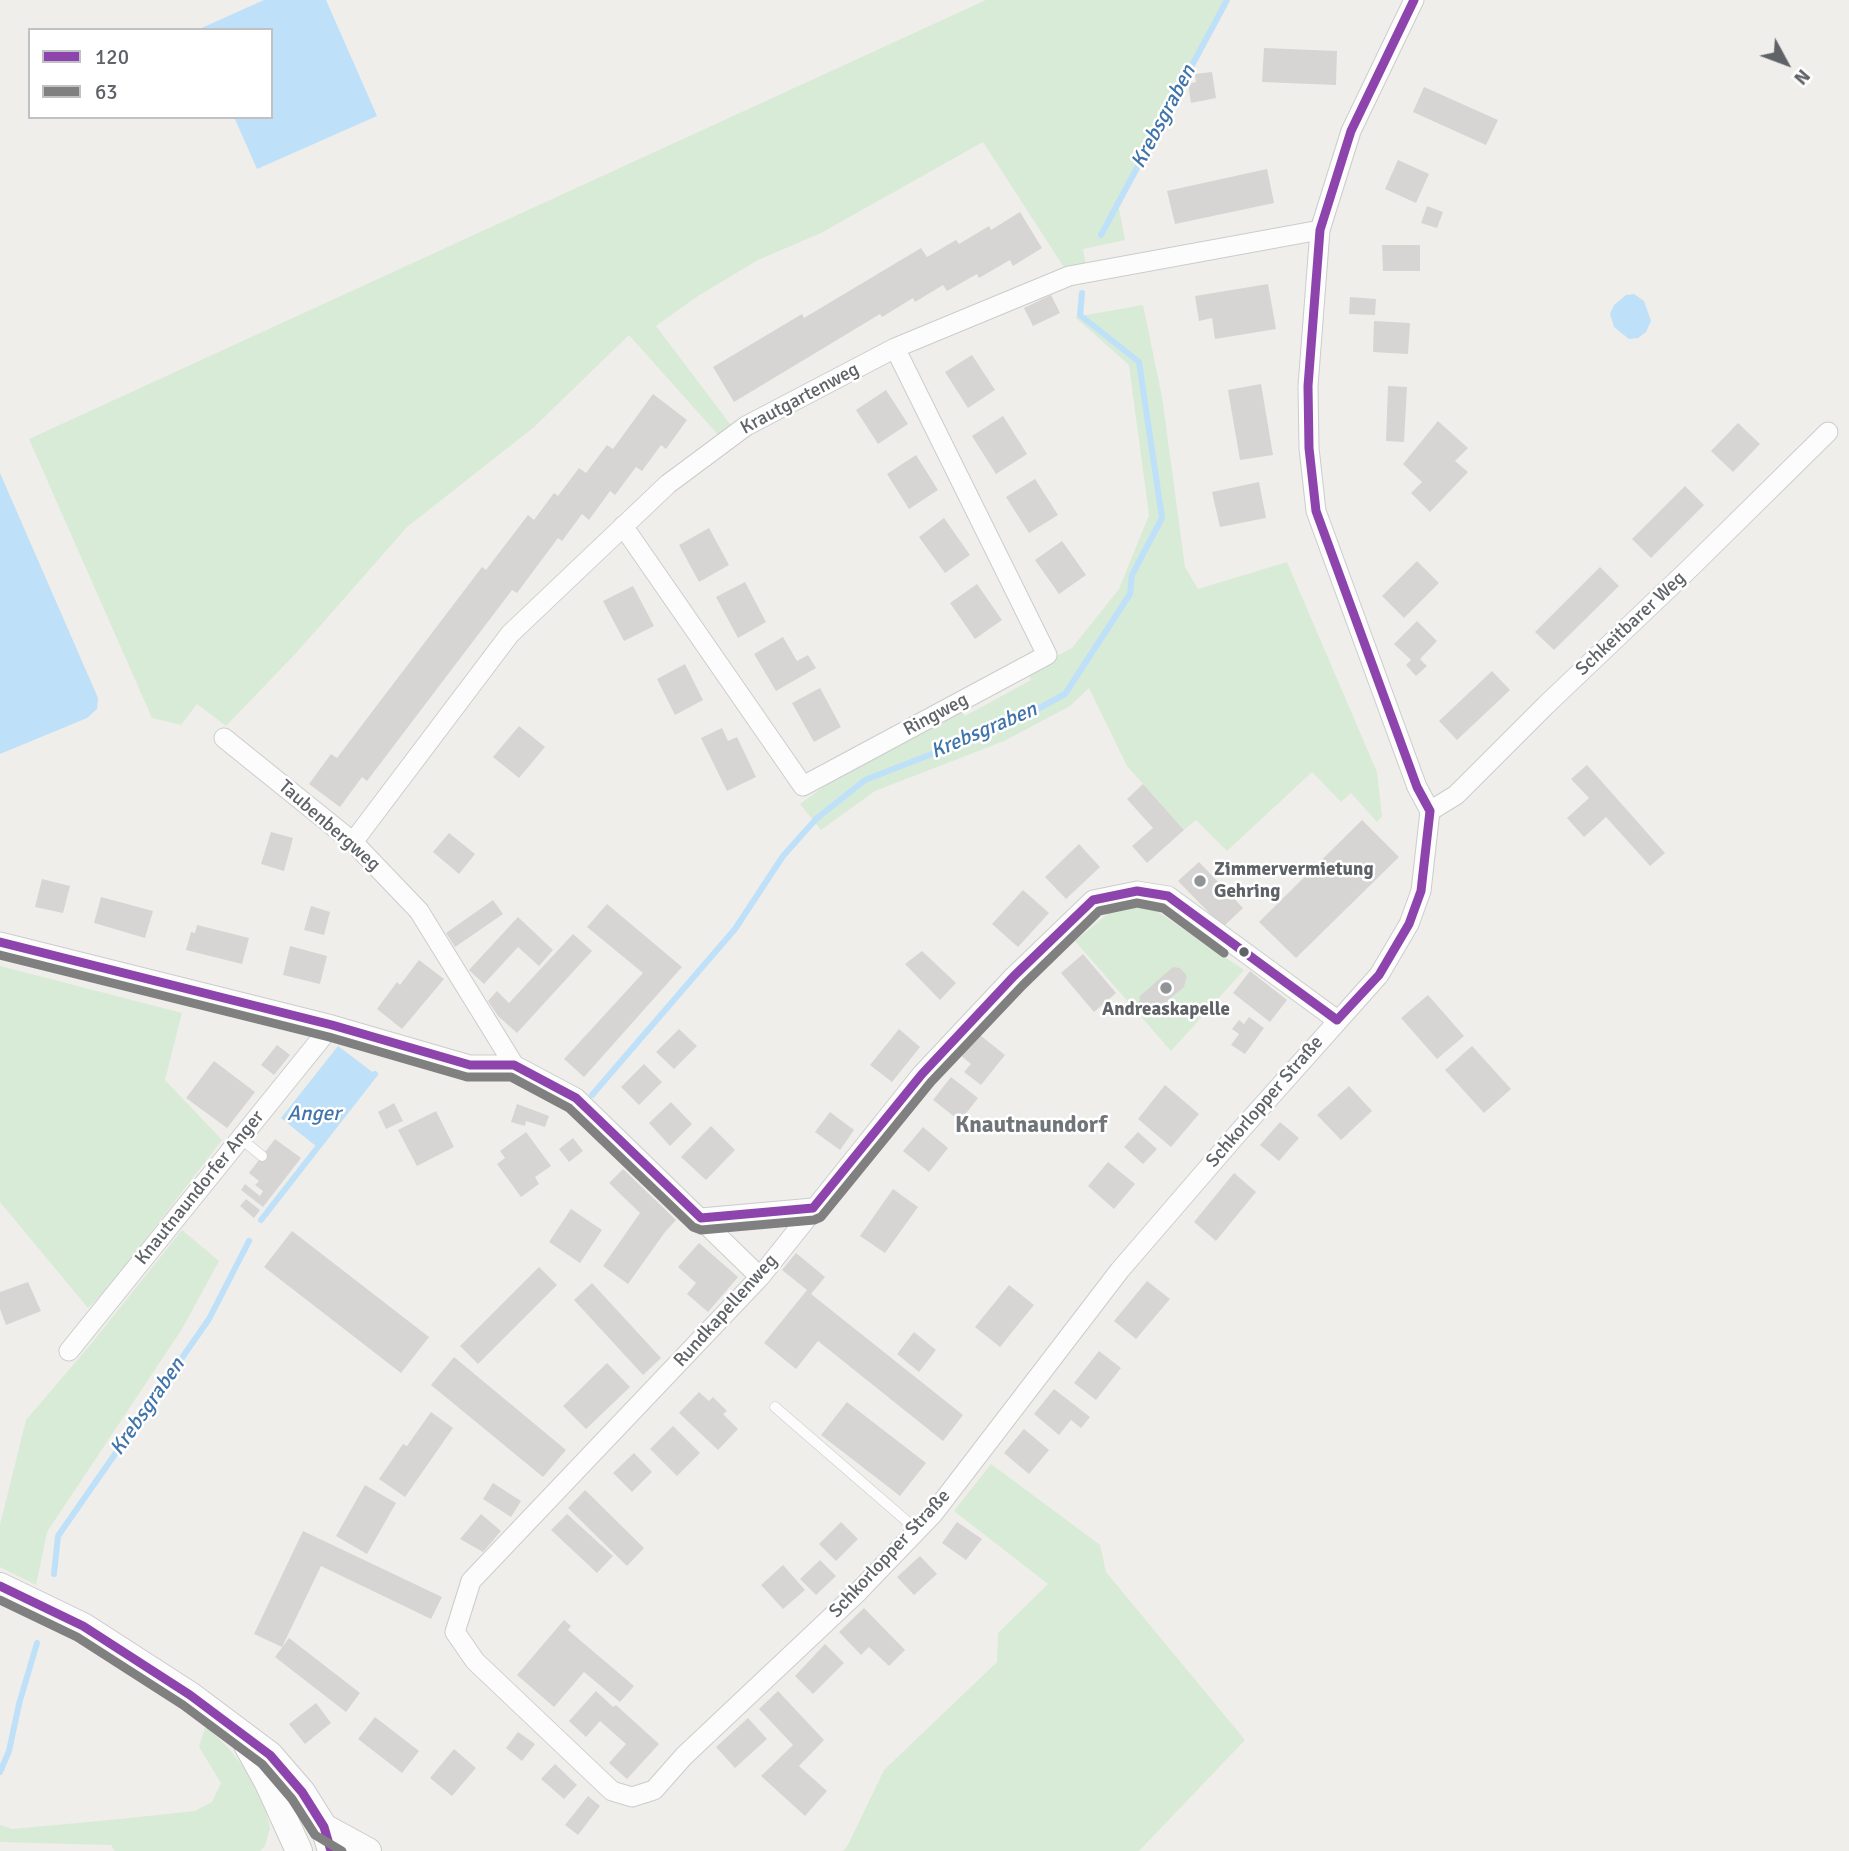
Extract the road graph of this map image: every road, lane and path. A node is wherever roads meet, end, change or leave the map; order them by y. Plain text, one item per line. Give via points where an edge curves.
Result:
1 (1413, 0) edge
2 (1320, 230) junction
3 (895, 348) junction
4 (1828, 432) dead end
5 (623, 526) junction
6 (224, 738) dead end
7 (1430, 811) junction
8 (353, 842) junction
9 (0, 942) edge
10 (1337, 1020) junction
11 (331, 1025) junction
12 (514, 1065) junction
13 (240, 1139) junction
14 (262, 1156) dead end
15 (813, 1208) junction
16 (701, 1218) junction
17 (760, 1277) junction
18 (69, 1351) dead end
19 (775, 1408) dead end
20 (917, 1530) junction
21 (0, 1586) edge
22 (242, 1735) junction
23 (632, 1797) joint
24 (285, 1820) junction
25 (328, 1839) edge
26 (278, 1851) edge
27 (299, 1851) edge
28 (368, 1851) edge

1 - 2 street via 1351,131
2 - 3 street, Krautgartenweg via 1069,276
2 - 7 street via 1308,386 1316,511 1417,787
3 - 5 street, Krautgartenweg via 746,426 668,484
3 - 5 street, Ringweg via 1047,655 803,786
4 - 7 street, Schkeitbarer Weg via 1456,795
5 - 8 street, Krautgartenweg via 510,634
6 - 8 street, Taubenbergweg
7 - 10 street, Schkorlopper Straße via 1421,891 1409,925 1379,975
8 - 12 street, Taubenbergweg via 419,911
9 - 11 street
10 - 15 street, Rundkapellenweg via 1168,896 1137,891 1093,900 922,1074
10 - 20 street, Schkorlopper Straße via 1120,1270
11 - 12 street via 470,1065
11 - 13 street, Knautnaundorfer Anger
12 - 16 street via 576,1098
13 - 14 lane
13 - 18 street, Knautnaundorfer Anger
15 - 16 street
15 - 17 street, Rundkapellenweg
16 - 17 street
17 - 23 street, Rundkapellenweg via 471,1581 455,1632 475,1661 612,1791
19 - 20 lane
20 - 23 street, Schkorlopper Straße via 654,1790
21 - 22 main road via 83,1626 190,1695
22 - 24 main road
22 - 25 main road via 270,1755 302,1791
24 - 26 main road
24 - 27 main road
25 - 28 main road

